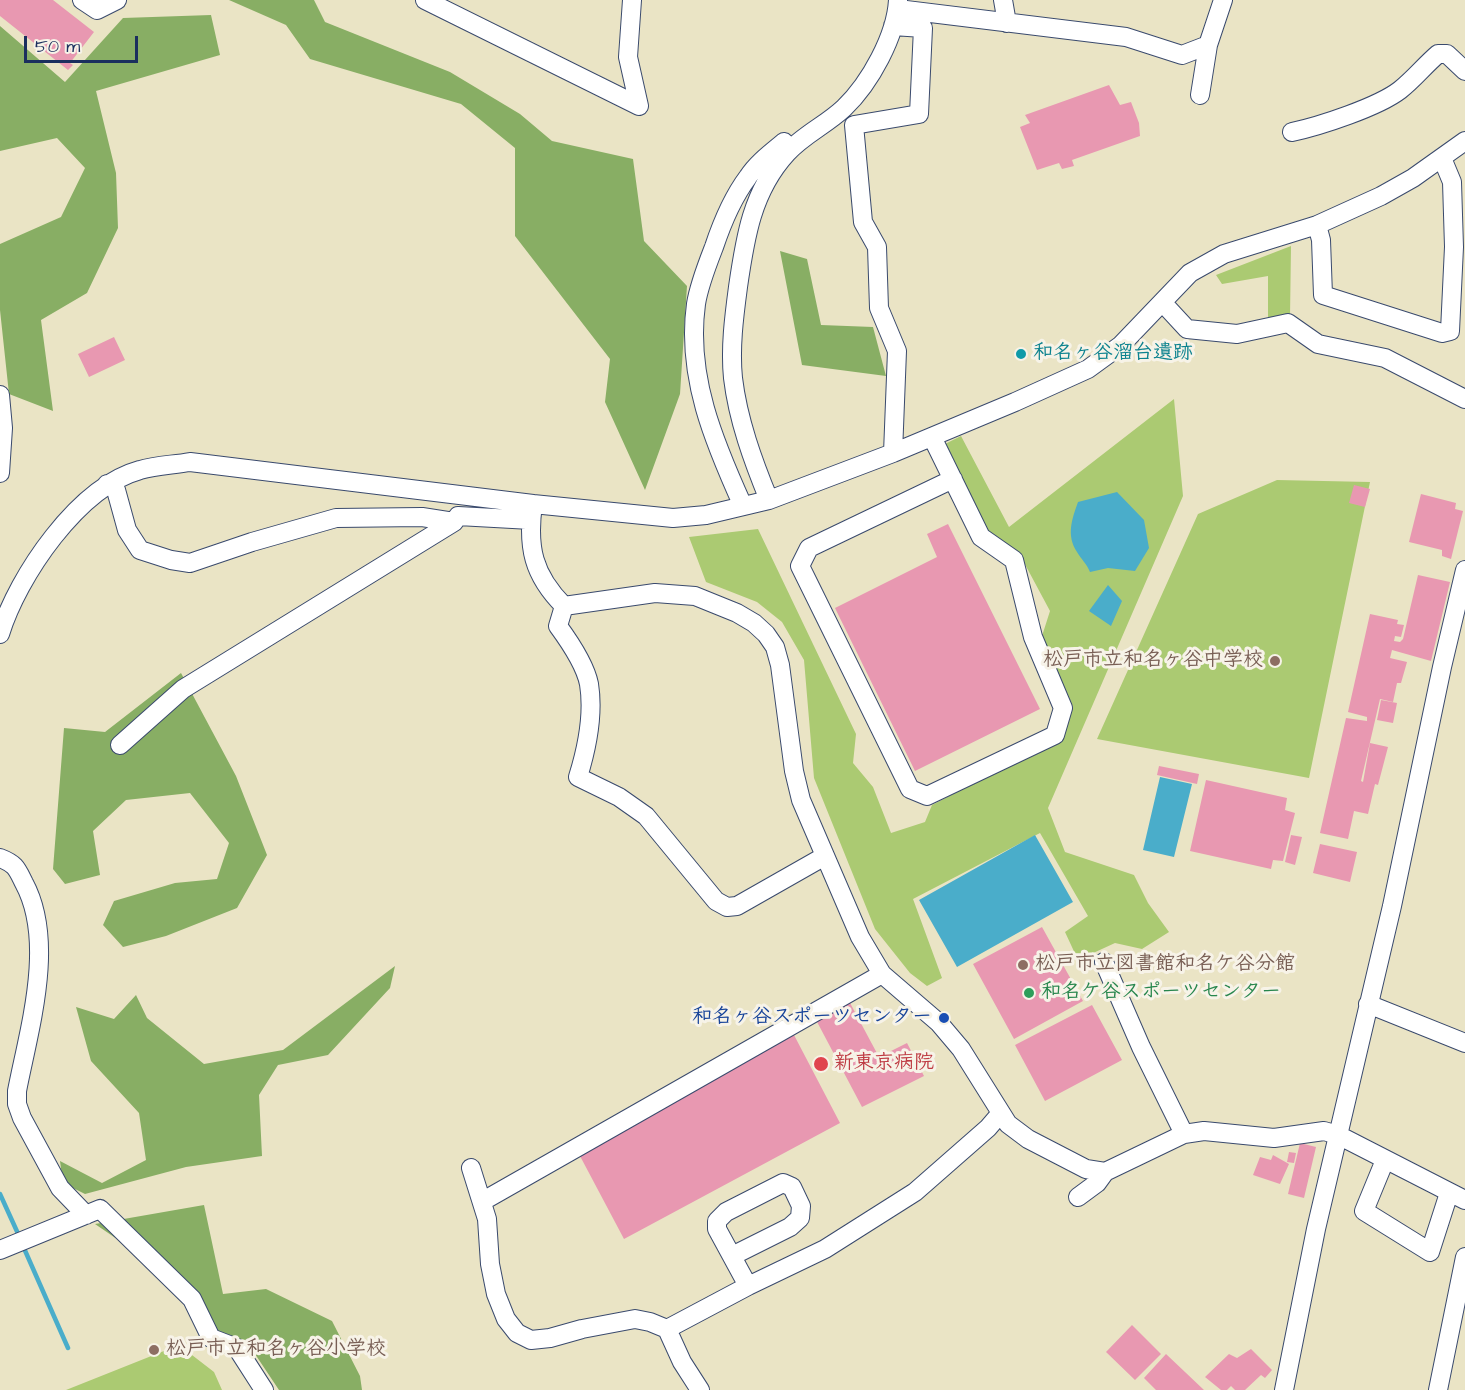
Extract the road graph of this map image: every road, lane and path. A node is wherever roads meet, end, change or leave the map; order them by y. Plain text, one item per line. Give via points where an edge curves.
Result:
1 (82, 0) edge
2 (117, 0) edge
3 (425, 0) edge
4 (632, 0) edge
5 (1003, 0) edge
6 (1222, 0) edge
7 (896, 12) edge
8 (1007, 23) junction
9 (1208, 45) junction
10 (1465, 71) edge
11 (867, 79) junction
12 (1200, 95) dead end
13 (1292, 132) dead end
14 (1465, 141) edge
15 (1442, 158) junction
16 (1317, 225) junction
17 (1162, 302) junction
18 (0, 395) edge
19 (1465, 399) edge
20 (932, 437) junction
21 (893, 453) junction
22 (0, 472) edge
23 (952, 479) junction
24 (107, 484) junction
25 (769, 500) junction
26 (743, 506) junction
27 (532, 512) junction
28 (454, 522) junction
29 (1465, 570) edge
30 (564, 606) junction
31 (0, 634) edge
32 (120, 745) dead end
33 (825, 856) junction
34 (0, 858) edge
35 (1104, 962) dead end
36 (882, 974) junction
37 (1368, 1004) junction
38 (1465, 1042) edge
39 (1000, 1114) junction
40 (1184, 1134) junction
41 (1338, 1135) junction
42 (1385, 1160) junction
43 (471, 1168) dead end
44 (1105, 1172) junction
45 (1078, 1197) dead end
46 (1457, 1197) edge
47 (483, 1201) junction
48 (86, 1215) junction
49 (14, 1244) edge
50 (732, 1256) junction
51 (1465, 1257) edge
52 (748, 1286) junction
53 (1460, 1306) edge
54 (667, 1329) junction
55 (264, 1390) edge
56 (700, 1390) edge
57 (1284, 1390) edge
58 (1438, 1390) edge

1 - 2 street via 98,10
3 - 4 street via 639,106 628,57
5 - 8 street
6 - 9 street
7 - 8 street
7 - 11 street via 882,55
7 - 21 street via 923,28 919,114 854,125 863,222 877,248 879,308 897,351
8 - 9 street via 1126,36 1182,55
9 - 12 street
10 - 13 street via 1447,54 1438,54 1399,91 1318,127
11 - 25 street via 844,108 798,141 776,166 759,194 746,234 734,316 733,378 744,430
11 - 26 street via 793,135 748,176 721,226 699,292 694,360 700,392 708,422
14 - 15 street
15 - 16 street via 1381,196
15 - 16 street via 1452,182 1450,331 1442,333 1323,295
16 - 17 street via 1224,254 1190,273
17 - 19 street via 1187,329 1237,334 1288,323 1318,344 1385,358
17 - 20 street via 1121,345 1088,369
18 - 22 street
20 - 21 street
20 - 23 street
21 - 25 street
23 - 23 street via 981,537 1014,560 1034,637 1063,708 1055,735 927,796 910,789 800,566 809,548
24 - 27 street via 139,470 190,462
24 - 28 street via 116,490 127,530 140,550 190,563 336,518 422,517
24 - 31 street via 80,507 42,552 21,584
25 - 26 street
26 - 27 street via 673,518
27 - 28 street via 458,516
27 - 30 street via 532,556 549,590
28 - 32 street via 183,689
29 - 37 street
30 - 33 street via 655,593 695,596 737,613 766,634 780,665 801,800
30 - 33 street via 558,626 573,647 589,683 587,749 578,777 619,797 646,816 716,901 727,907 737,906
33 - 36 street via 860,937
34 - 48 street via 14,864 32,898 37,921 39,973 17,1104 60,1188
35 - 40 street
36 - 39 street via 939,1023 961,1049
36 - 47 street
37 - 38 street
37 - 41 street
39 - 44 street via 1028,1140 1086,1169
39 - 52 street via 915,1192 825,1249
40 - 41 street via 1204,1131 1274,1138 1324,1131
40 - 44 street
41 - 42 street
41 - 57 street
42 - 46 street
42 - 46 street via 1364,1211 1430,1252
43 - 47 street
44 - 45 street
47 - 54 street via 496,1294 517,1334 531,1340 550,1338 635,1319
48 - 49 street
48 - 55 street via 100,1209 192,1299 211,1338 237,1348
50 - 50 street via 717,1229 717,1221 726,1212 783,1183 792,1187 801,1206 800,1218
50 - 52 street
51 - 53 street
52 - 54 street
53 - 58 street
54 - 56 street

